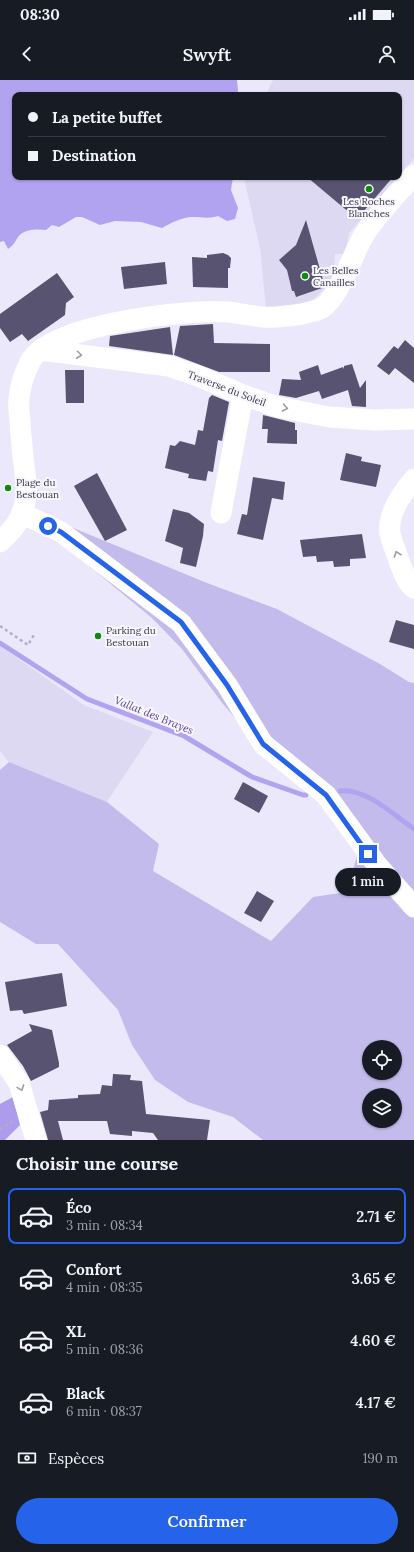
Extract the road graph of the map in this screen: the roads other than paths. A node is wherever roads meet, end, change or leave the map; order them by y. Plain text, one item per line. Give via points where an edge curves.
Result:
1 (414, 175) edge
2 (40, 350) junction
3 (243, 395) junction
4 (414, 419) edge
5 (414, 479) edge
6 (221, 513) dead end
7 (23, 514) junction
8 (0, 542) edge
9 (414, 588) edge
10 (414, 907) edge
11 (0, 1055) edge
12 (36, 1140) edge

1 - 2 street via 364,234 337,291 322,308 287,316 265,317 213,311 153,315 69,335
2 -> 3 street, Traverse du Soleil via 169,366
2 - 7 street via 31,360 18,400 27,489
3 -> 4 street, Traverse du Soleil via 278,407 329,416 375,420
3 - 6 street
9 -> 5 street via 409,584 390,534 392,514 402,493
7 - 8 street via 12,532
7 - 10 street via 61,532 181,622 227,685 263,744 326,795 377,865
11 -> 12 street via 19,1083

